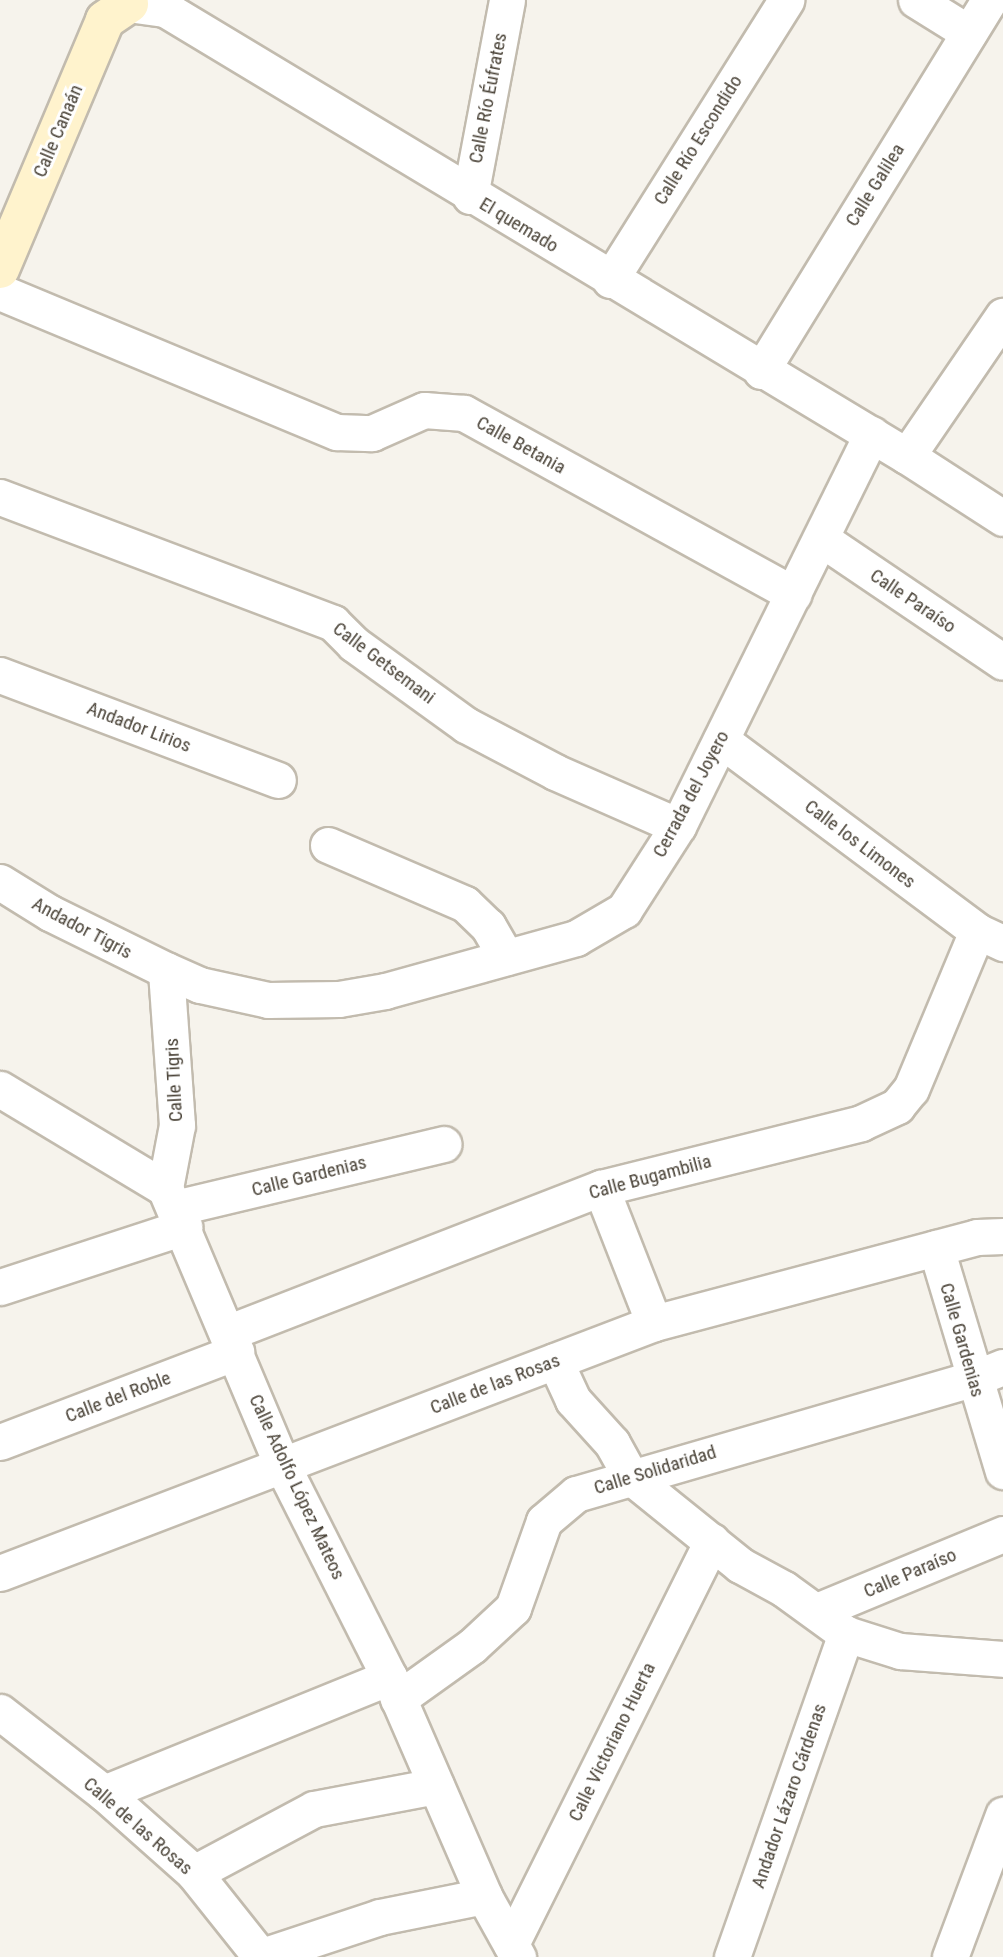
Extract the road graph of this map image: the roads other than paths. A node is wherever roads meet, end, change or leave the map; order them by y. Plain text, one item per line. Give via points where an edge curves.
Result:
1 (507, 0) edge
2 (786, 0) edge
3 (916, 0) edge
4 (989, 0) edge
5 (129, 4) joint
6 (969, 33) junction
7 (470, 196) junction
8 (0, 269) edge
9 (610, 281) junction
10 (0, 292) edge
11 (1003, 316) edge
12 (761, 371) junction
13 (872, 434) junction
14 (907, 456) junction
15 (0, 497) edge
16 (1003, 519) edge
17 (823, 540) junction
18 (793, 594) junction
19 (1003, 662) edge
20 (0, 675) edge
21 (721, 740) junction
22 (278, 780) dead end
23 (678, 826) junction
24 (328, 845) dead end
25 (0, 881) edge
26 (990, 937) edge
27 (506, 957) junction
28 (166, 970) junction
29 (0, 1089) edge
30 (443, 1144) dead end
31 (601, 1188) junction
32 (175, 1208) junction
33 (1003, 1236) edge
34 (936, 1248) junction
35 (0, 1287) edge
36 (654, 1323) junction
37 (232, 1342) junction
38 (555, 1361) junction
39 (988, 1373) edge
40 (0, 1442) edge
41 (283, 1466) junction
42 (1003, 1471) edge
43 (631, 1477) junction
44 (1003, 1534) edge
45 (712, 1541) junction
46 (0, 1573) edge
47 (817, 1611) junction
48 (846, 1634) junction
49 (1003, 1659) edge
50 (393, 1688) junction
51 (0, 1712) edge
52 (436, 1786) junction
53 (104, 1793) junction
54 (1003, 1815) edge
55 (194, 1874) junction
56 (484, 1896) junction
57 (515, 1951) edge
58 (259, 1957) edge
59 (732, 1957) edge
60 (950, 1957) edge

1 - 7 street, Calle Río Éufrates
2 - 9 street, Calle Río Escondido
3 - 6 street
4 - 6 street, Calle Galilea
5 - 7 street, El quemado via 164,9
5 - 8 street, Calle Canaán via 105,20
6 - 12 street, Calle Galilea
7 - 9 street, El quemado
9 - 12 street, El quemado
10 - 18 street, Calle Betania via 337,432 372,433 424,410 464,413
11 - 14 street
12 - 13 street, El quemado
13 - 14 street, El quemado
13 - 17 street, Cerrada del Joyero
14 - 16 street, El quemado
15 - 23 street, Calle Getsemani via 333,622 354,644 466,725 555,772
17 - 18 street, Cerrada del Joyero
17 - 19 street, Calle Paraíso
18 - 21 street, Cerrada del Joyero
20 - 22 street, Andador Lirios
21 - 23 street, Cerrada del Joyero
21 - 26 street, Calle los Limones
23 - 27 street, Cerrada del Joyero via 624,910 576,938
24 - 27 street via 466,904 488,926
25 - 28 street, Andador Tigris via 50,913
26 - 31 street, Calle Bugambilia via 911,1089 897,1107 862,1123
27 - 28 street, Cerrada del Joyero via 339,999 268,1000 200,985
28 - 32 street, Calle Tigris via 177,1125
29 - 32 street
30 - 32 street, Calle Gardenias
31 - 36 street
31 - 37 street, Calle Bugambilia
32 - 35 street, Calle Gardenias
32 - 37 street, Calle Adolfo López Mateos
33 - 34 street, Calle de las Rosas via 977,1237
34 - 36 street, Calle de las Rosas
34 - 39 street, Calle Gardenias
36 - 38 street, Calle de las Rosas
37 - 40 street, Calle del Roble
37 - 41 street, Calle Adolfo López Mateos
38 - 41 street, Calle de las Rosas
38 - 43 street via 573,1400 612,1443
39 - 42 street, Calle Gardenias
39 - 43 street, Calle Solidaridad
41 - 46 street, Calle de las Rosas
41 - 50 street, Calle Adolfo López Mateos
43 - 45 street
43 - 50 street, Calle Solidaridad via 561,1502 534,1541 513,1608 472,1646
44 - 47 street, Calle Paraíso
45 - 47 street via 740,1565
45 - 57 street, Calle Victoriano Huerta
47 - 48 street
48 - 49 street via 900,1651
48 - 59 street, Andador Lázaro Cárdenas
50 - 52 street, Calle Adolfo López Mateos
50 - 53 street, Calle Solidaridad
51 - 53 street, Calle de las Rosas
52 - 55 street via 314,1809
52 - 56 street, Calle Adolfo López Mateos
53 - 55 street, Calle de las Rosas
54 - 60 street
55 - 58 street, Calle de las Rosas
56 - 57 street, Calle Adolfo López Mateos
56 - 58 street via 380,1917

